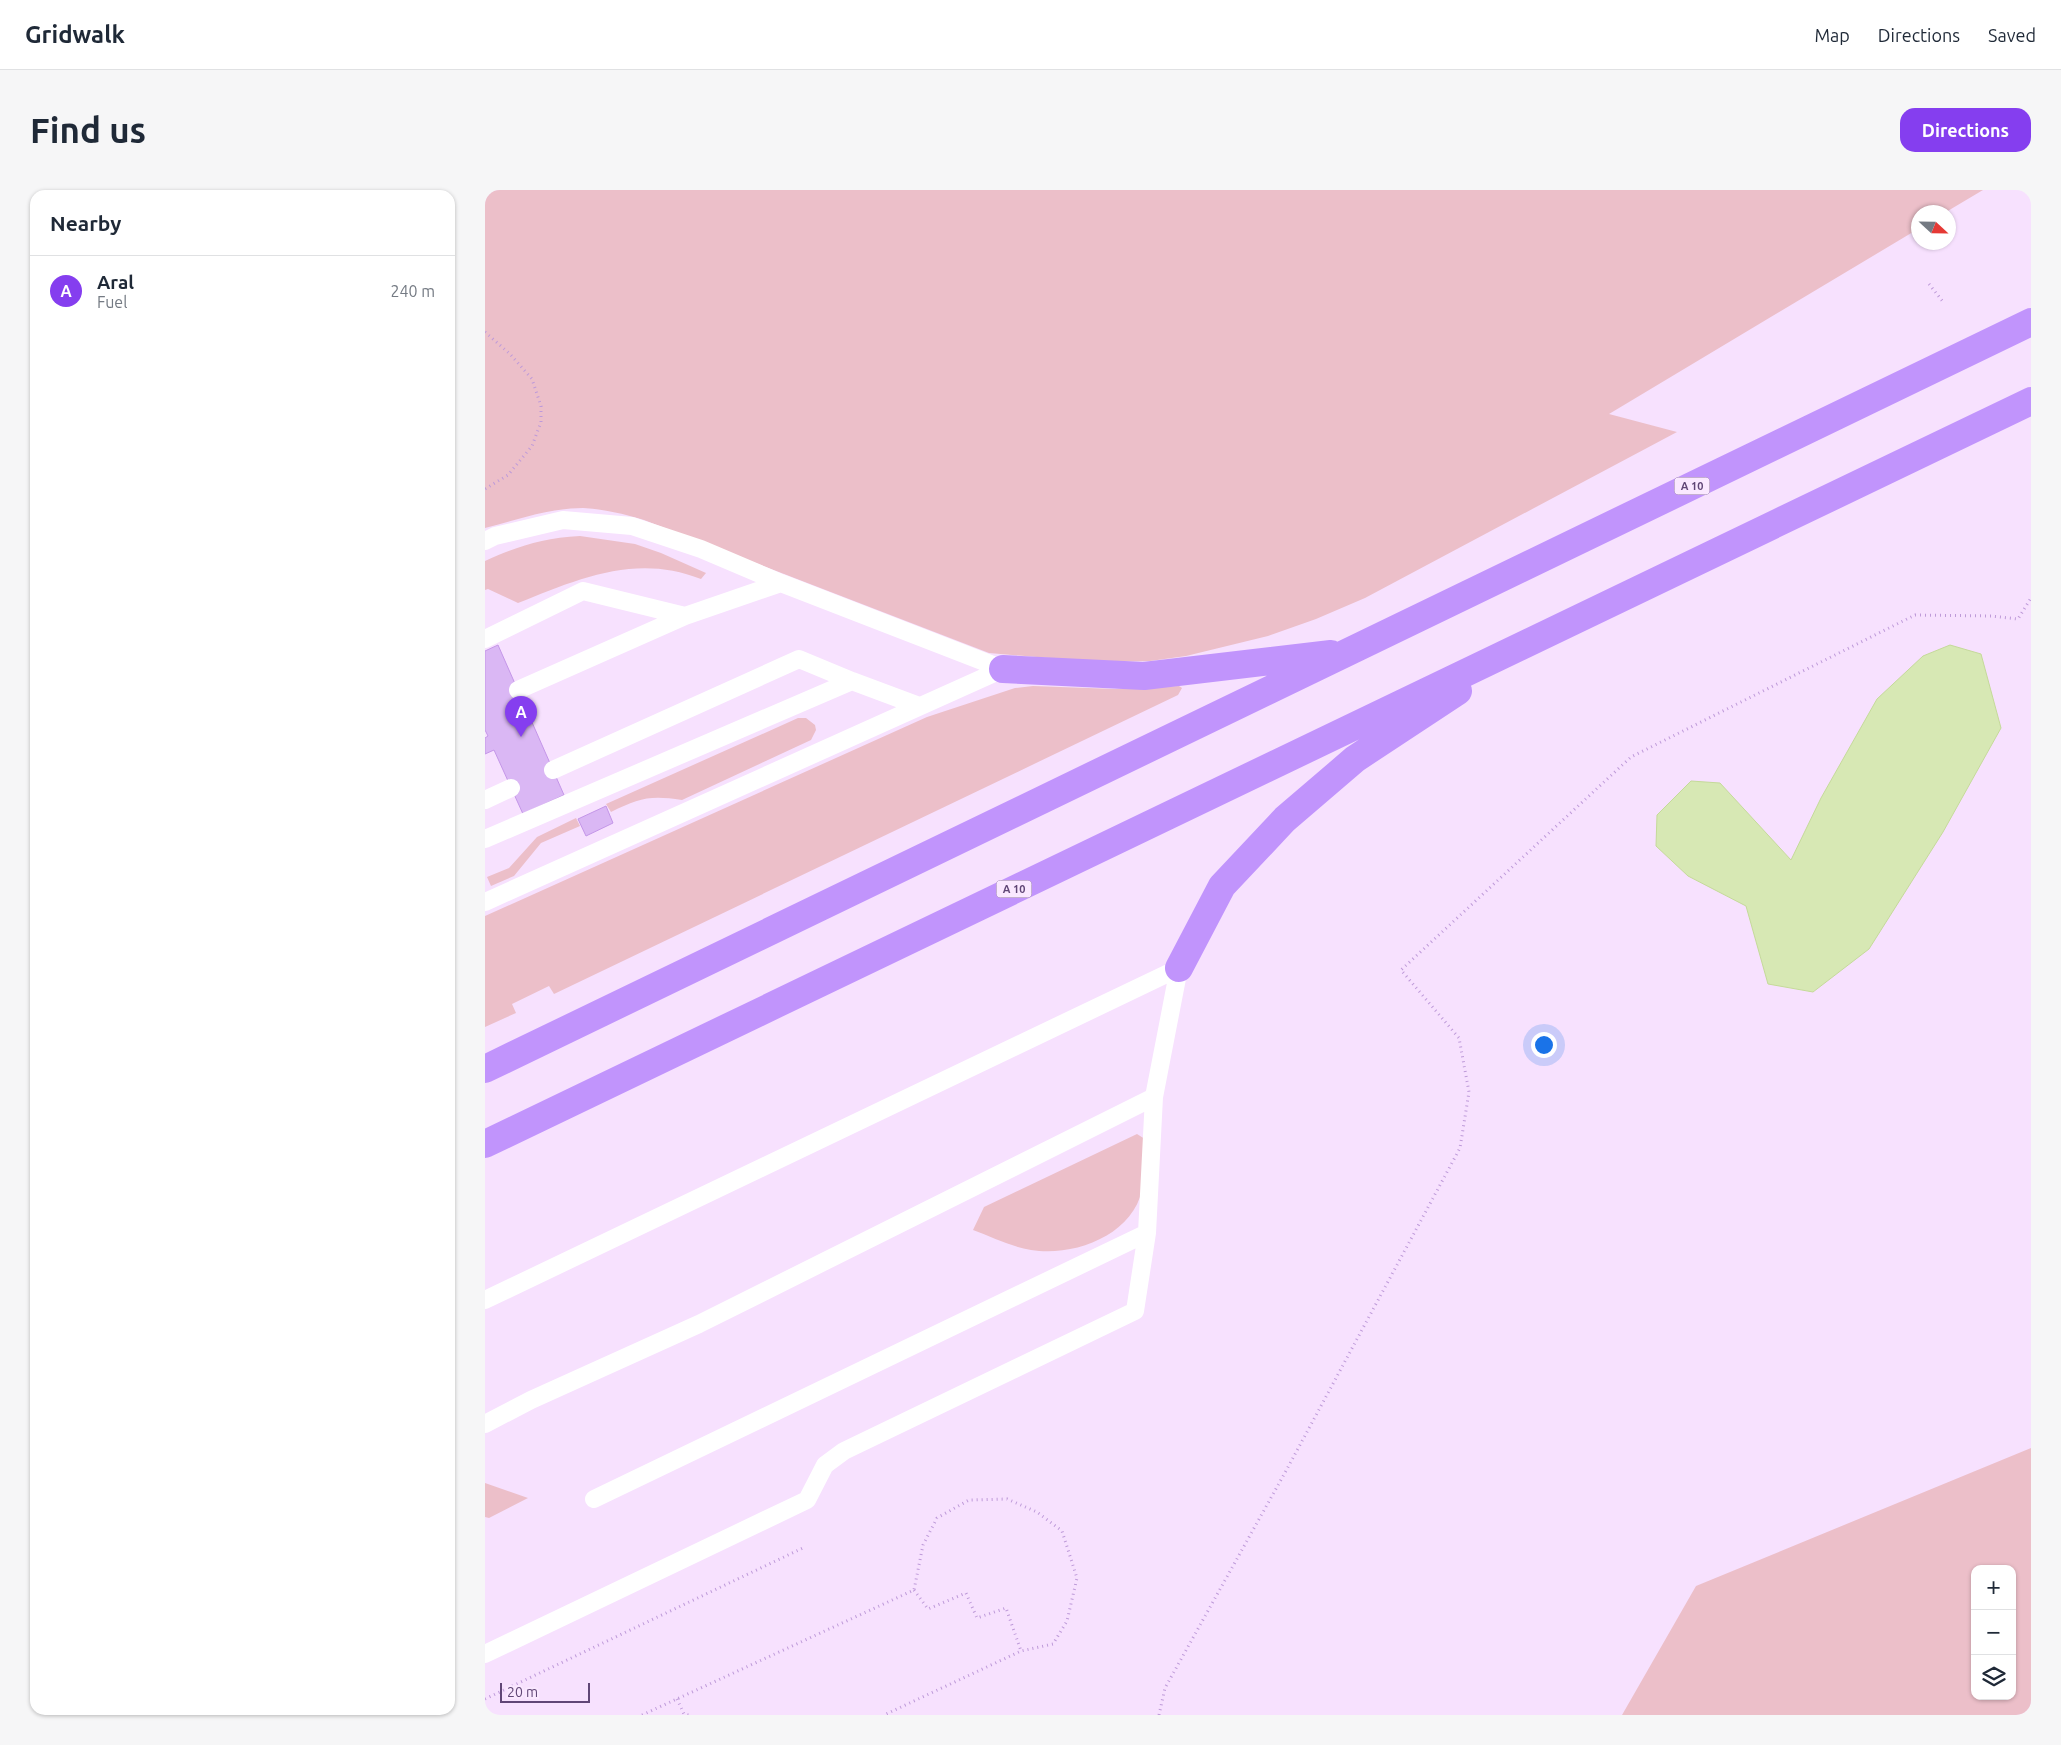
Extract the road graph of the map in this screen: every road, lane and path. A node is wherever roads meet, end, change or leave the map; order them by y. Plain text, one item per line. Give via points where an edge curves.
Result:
1 (1929, 284) dead end
2 (1944, 303) dead end
3 (2031, 322) edge
4 (485, 332) edge
5 (2031, 401) edge
6 (485, 489) edge
7 (485, 541) edge
8 (781, 583) junction
9 (2031, 598) edge
10 (685, 616) junction
11 (1543, 634) junction
12 (485, 638) edge
13 (1352, 651) junction
14 (1003, 669) junction
15 (852, 681) junction
16 (518, 690) dead end
17 (919, 706) junction
18 (553, 770) dead end
19 (511, 788) dead end
20 (485, 800) edge
21 (485, 839) edge
22 (485, 902) edge
23 (1179, 968) junction
24 (485, 1069) edge
25 (1154, 1097) junction
26 (485, 1144) edge
27 (1147, 1233) junction
28 (485, 1300) edge
29 (485, 1424) edge
30 (594, 1499) dead end
31 (805, 1547) dead end
32 (914, 1590) junction
33 (1021, 1651) junction
34 (485, 1654) edge
35 (485, 1699) edge
36 (677, 1699) junction
37 (642, 1715) edge
38 (689, 1715) edge
39 (883, 1715) edge
40 (1159, 1715) edge

1 - 2 path
3 - 13 highway, A 10
4 - 6 path via 532,379 541,406 541,422 532,446 508,475
5 - 11 highway, A 10
7 - 8 lane via 563,520 632,526 701,549
8 - 10 lane
8 - 14 lane
9 - 40 path via 2018,619 1915,615 1631,757 1401,970 1459,1038 1469,1092 1460,1148 1165,1688
10 - 12 lane via 583,591
10 - 16 lane
11 - 23 highway via 1355,759 1285,819 1222,886
11 - 26 highway, A 10
13 - 14 highway via 1144,676
13 - 24 highway, A 10
14 - 17 lane
15 - 17 lane
15 - 18 lane via 799,660
15 - 21 lane
17 - 22 lane
19 - 20 lane
23 - 25 lane
23 - 28 lane
25 - 27 lane
25 - 29 lane via 699,1324
27 - 30 lane
27 - 34 lane via 1135,1311 844,1451 825,1465 807,1500
31 - 35 path
32 - 33 path via 928,1609 965,1593 977,1618 1006,1608
32 - 33 path via 923,1545 937,1518 969,1500 1007,1499 1037,1512 1062,1531 1077,1578 1067,1621 1053,1644
32 - 36 path
33 - 39 path
36 - 37 path
36 - 38 path via 684,1714

